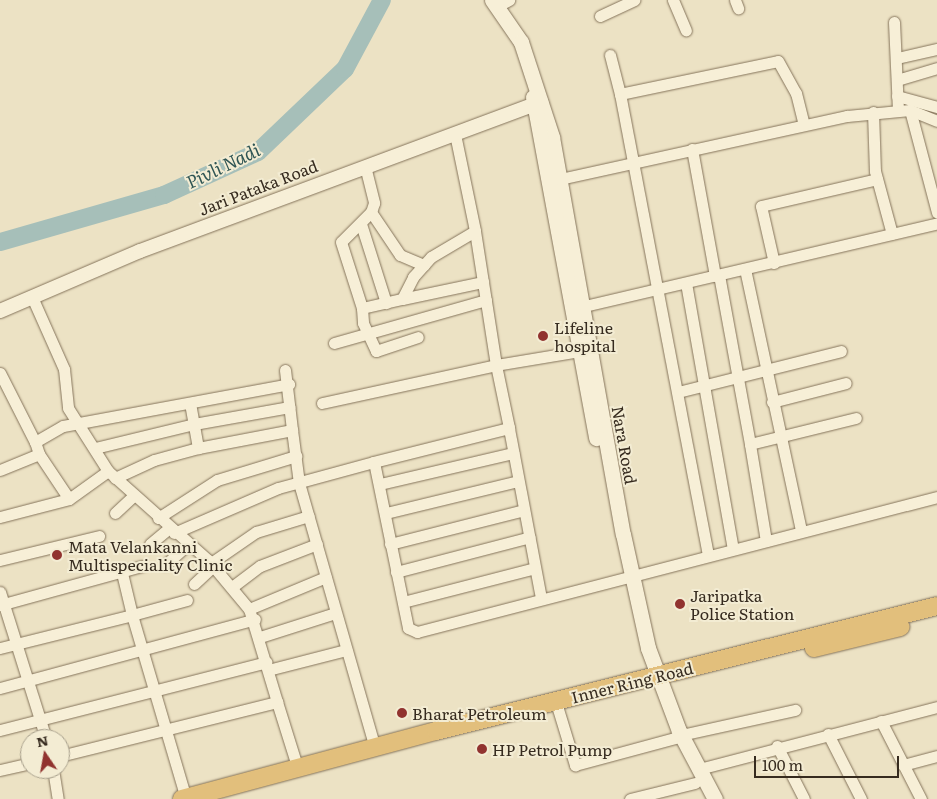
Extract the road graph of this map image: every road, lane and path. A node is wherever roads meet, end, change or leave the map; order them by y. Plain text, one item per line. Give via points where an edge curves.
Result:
1 (635, 0) edge
2 (673, 0) edge
3 (499, 2) edge
4 (600, 16) dead end
5 (894, 22) dead end
6 (686, 30) dead end
7 (937, 48) edge
8 (610, 55) dead end
9 (897, 58) junction
10 (937, 68) edge
11 (897, 80) junction
12 (620, 94) junction
13 (897, 96) junction
14 (537, 103) junction
15 (937, 106) edge
16 (910, 110) junction
17 (898, 111) junction
18 (873, 112) junction
19 (937, 121) edge
20 (804, 124) junction
21 (455, 134) junction
22 (692, 149) junction
23 (635, 162) junction
24 (365, 166) junction
25 (560, 179) junction
26 (877, 179) junction
27 (371, 212) junction
28 (937, 212) edge
29 (937, 223) edge
30 (360, 224) junction
31 (475, 231) junction
32 (892, 234) junction
33 (774, 263) junction
34 (424, 265) junction
35 (745, 269) junction
36 (717, 275) junction
37 (483, 282) junction
38 (686, 282) junction
39 (658, 289) junction
40 (32, 297) junction
41 (402, 299) junction
42 (486, 300) junction
43 (386, 303) junction
44 (362, 308) junction
45 (577, 308) junction
46 (0, 311) edge
47 (368, 334) junction
48 (418, 337) dead end
49 (334, 343) dead end
50 (580, 351) junction
51 (841, 351) dead end
52 (496, 366) junction
53 (766, 368) junction
54 (285, 370) dead end
55 (0, 373) edge
56 (737, 378) junction
57 (846, 383) dead end
58 (288, 384) junction
59 (705, 385) junction
60 (678, 392) junction
61 (772, 402) junction
62 (190, 403) junction
63 (322, 403) dead end
64 (289, 407) junction
65 (856, 418) dead end
66 (80, 424) junction
67 (194, 424) junction
68 (509, 428) junction
69 (292, 430) junction
70 (779, 437) junction
71 (35, 442) junction
72 (750, 444) junction
73 (96, 448) junction
74 (198, 448) junction
75 (513, 453) junction
76 (39, 454) junction
77 (296, 456) junction
78 (374, 462) junction
79 (0, 470) edge
80 (112, 474) junction
81 (518, 480) junction
82 (299, 483) junction
83 (380, 484) junction
84 (134, 496) junction
85 (937, 497) edge
86 (68, 499) junction
87 (524, 510) junction
88 (115, 513) dead end
89 (386, 513) junction
90 (309, 516) junction
91 (0, 517) edge
92 (158, 518) junction
93 (172, 531) junction
94 (801, 531) junction
95 (99, 536) dead end
96 (530, 537) junction
97 (766, 541) junction
98 (150, 544) dead end
99 (188, 544) junction
100 (317, 544) junction
101 (390, 544) junction
102 (734, 549) junction
103 (708, 555) junction
104 (0, 560) edge
105 (212, 564) junction
106 (165, 565) dead end
107 (142, 566) dead end
108 (535, 568) junction
109 (396, 572) junction
110 (122, 573) junction
111 (627, 576) junction
112 (326, 577) junction
113 (194, 584) dead end
114 (232, 587) junction
115 (0, 592) edge
116 (541, 598) junction
117 (187, 600) dead end
118 (403, 602) junction
119 (2, 604) edge
120 (937, 606) edge
121 (335, 613) junction
122 (252, 614) junction
123 (132, 615) junction
124 (937, 617) edge
125 (260, 637) junction
126 (16, 644) junction
127 (0, 648) edge
128 (346, 650) junction
129 (141, 651) junction
130 (267, 666) junction
131 (28, 681) junction
132 (655, 682) junction
133 (0, 688) edge
134 (153, 690) junction
135 (277, 702) junction
136 (937, 707) edge
137 (558, 709) junction
138 (795, 710) dead end
139 (40, 720) junction
140 (881, 721) junction
141 (43, 729) edge
142 (0, 730) edge
143 (164, 730) junction
144 (828, 734) junction
145 (678, 737) junction
146 (776, 746) junction
147 (375, 748) junction
148 (70, 754) edge
149 (937, 756) edge
150 (20, 765) edge
151 (903, 765) junction
152 (298, 768) junction
153 (0, 770) edge
154 (697, 776) junction
155 (55, 779) edge
156 (184, 798) edge
157 (58, 799) edge
158 (221, 799) edge
159 (630, 799) edge
160 (703, 799) edge
161 (715, 799) edge
162 (804, 799) edge
163 (861, 799) edge
164 (921, 799) edge

1 - 4 street
2 - 6 street
3 - 14 main road, Nara Road via 520,42
5 - 9 street
7 - 9 street
8 - 12 street
9 - 11 street
10 - 11 street
11 - 13 street
12 - 20 street via 778,61 796,93
12 - 23 street
13 - 15 street
13 - 17 street
14 - 21 street, Jari Pataka Road
14 - 25 main road, Nara Road
14 - 45 main road, Nara Road via 549,179
16 - 17 street
16 - 19 street
16 - 28 street
17 - 18 street
18 - 20 street
18 - 26 street
20 - 22 street
21 - 24 street, Jari Pataka Road
21 - 31 street
22 - 23 street
22 - 36 street
23 - 25 street
23 - 39 street
24 - 27 street via 374,203
24 - 40 street, Jari Pataka Road via 140,251
25 - 45 main road, Nara Road
26 - 32 street
26 - 33 street via 761,206
27 - 30 street
27 - 34 street via 400,255
29 - 32 street
30 - 43 street
30 - 44 street via 342,242
31 - 34 street via 431,257
31 - 37 street
32 - 33 street
33 - 35 street
34 - 41 street
35 - 36 street
35 - 53 street
36 - 38 street
36 - 56 street
37 - 41 street
37 - 42 street
38 - 39 street
38 - 59 street
39 - 45 street
39 - 60 street
40 - 46 street, Jari Pataka Road
40 - 66 street via 64,369 68,408
41 - 43 street
42 - 47 street
42 - 52 street
43 - 44 street
44 - 47 street
45 - 50 main road, Nara Road
45 - 111 main road, Nara Road
47 - 48 street via 376,351
47 - 49 street
50 - 52 street
50 - 111 main road, Nara Road
51 - 53 street
52 - 63 street
52 - 68 street
53 - 56 street
53 - 61 street
54 - 58 street
55 - 71 street
56 - 59 street
56 - 72 street
57 - 61 street
58 - 62 street
58 - 64 street
59 - 60 street
59 - 102 street
60 - 103 street
61 - 70 street
62 - 66 street
62 - 67 street
64 - 67 street
64 - 69 street
65 - 70 street
66 - 71 street via 64,426
66 - 73 street
67 - 73 street
67 - 74 street
68 - 75 street
68 - 78 street
69 - 74 street
69 - 77 street
70 - 72 street
70 - 94 street
71 - 76 street
72 - 97 street
73 - 80 street
74 - 80 street
75 - 81 street
75 - 83 street
76 - 79 street
76 - 86 street
77 - 82 street
77 - 92 street via 217,480
78 - 82 street
78 - 83 street
80 - 84 street
80 - 86 street
81 - 87 street
81 - 89 street
82 - 90 street
82 - 93 street via 278,488
83 - 89 street
84 - 88 street
84 - 92 street
85 - 94 street
86 - 91 street
87 - 96 street
87 - 101 street
89 - 101 street
90 - 100 street
90 - 105 street via 256,532
92 - 93 street
93 - 98 street
93 - 99 street
94 - 97 street
95 - 104 street
96 - 108 street
96 - 109 street
97 - 102 street
99 - 105 street
99 - 106 street
100 - 112 street
100 - 114 street via 260,566
101 - 109 street
102 - 103 street
103 - 111 street
105 - 113 street
105 - 114 street
107 - 110 street
108 - 116 street
108 - 118 street
109 - 118 street
110 - 119 street
110 - 123 street
111 - 116 street
111 - 132 main road, Nara Road
112 - 121 street
112 - 122 street
114 - 122 street
115 - 119 street
116 - 118 street via 417,632 408,628
117 - 123 street
119 - 126 street
120 - 132 highway, Inner Ring Road
121 - 125 street
121 - 128 street
122 - 125 street
122 - 129 street
123 - 126 street
123 - 129 street
124 - 132 highway, Inner Ring Road
125 - 130 street
126 - 127 street
126 - 131 street
128 - 130 street
128 - 147 street
129 - 131 street
129 - 134 street
130 - 134 street
130 - 135 street
131 - 133 street
131 - 139 street
132 - 137 highway, Inner Ring Road
132 - 145 main road, Nara Road
132 - 147 highway, Inner Ring Road
134 - 139 street
134 - 143 street
135 - 143 street
135 - 152 street
136 - 140 street
137 - 145 street via 575,765
137 - 158 highway, Inner Ring Road via 458,733
138 - 145 street
139 - 141 street
139 - 142 street
140 - 144 street
140 - 151 street
143 - 148 street
143 - 156 street
144 - 146 street
144 - 163 street
145 - 154 main road, Nara Road
146 - 154 street
146 - 162 street
147 - 152 highway, Inner Ring Road
149 - 151 street
150 - 153 street
151 - 164 street
152 - 156 highway, Inner Ring Road
154 - 159 street
154 - 160 main road, Nara Road
154 - 161 main road, Nara Road
155 - 157 street

